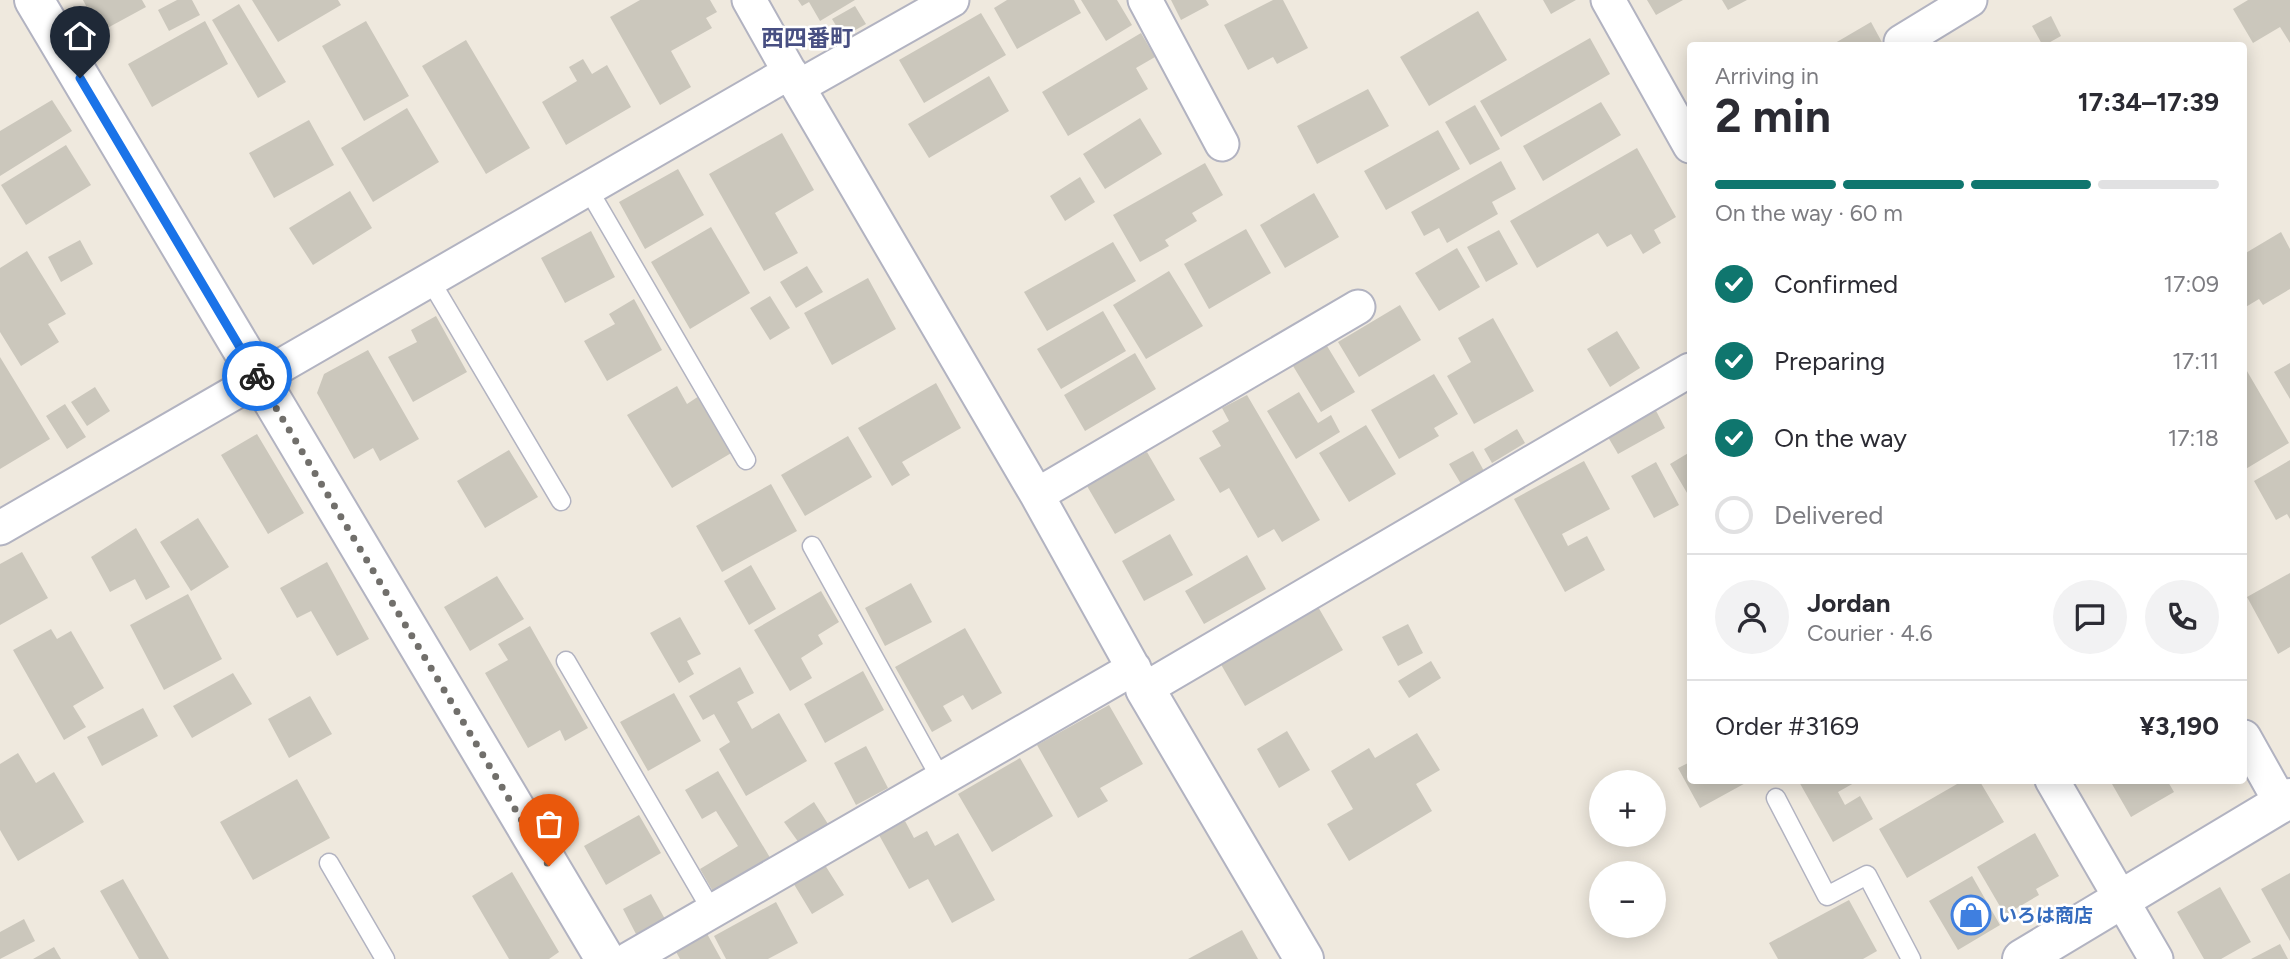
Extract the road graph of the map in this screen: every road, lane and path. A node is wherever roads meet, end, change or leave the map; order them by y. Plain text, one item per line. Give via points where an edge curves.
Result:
1 (749, 0) edge
2 (952, 0) edge
3 (1145, 0) edge
4 (1608, 0) edge
5 (1970, 0) edge
6 (40, 2) edge
7 (1901, 42) dead end
8 (794, 79) junction
9 (1687, 141) edge
10 (1222, 144) dead end
11 (588, 189) junction
12 (430, 280) junction
13 (1358, 307) dead end
14 (1687, 372) edge
15 (258, 379) junction
16 (747, 460) dead end
17 (1037, 495) junction
18 (561, 501) dead end
19 (0, 528) edge
20 (813, 545) dead end
21 (566, 662) dead end
22 (1139, 678) junction
23 (2247, 742) edge
24 (940, 779) junction
25 (2054, 784) edge
26 (1776, 797) dead end
27 (2285, 801) edge
28 (329, 863) dead end
29 (2121, 900) junction
30 (712, 911) junction
31 (385, 959) edge
32 (605, 959) edge
33 (629, 959) edge
34 (1304, 959) edge
35 (1911, 959) edge
36 (2022, 959) edge
37 (2156, 959) edge

1 - 8 street
2 - 8 street
3 - 10 street
4 - 9 street
5 - 7 street
6 - 15 street
8 - 11 street
8 - 17 street
11 - 12 street
11 - 16 lane
12 - 15 street
12 - 18 lane
13 - 17 street
14 - 22 street
15 - 19 street
15 - 32 street
17 - 22 street
20 - 24 lane
21 - 30 lane
22 - 24 street
22 - 34 street
23 - 27 street
24 - 30 street
25 - 29 street
26 - 35 lane via 1827,896 1867,875
27 - 29 street
28 - 31 lane
29 - 36 street
29 - 37 street
30 - 33 street

